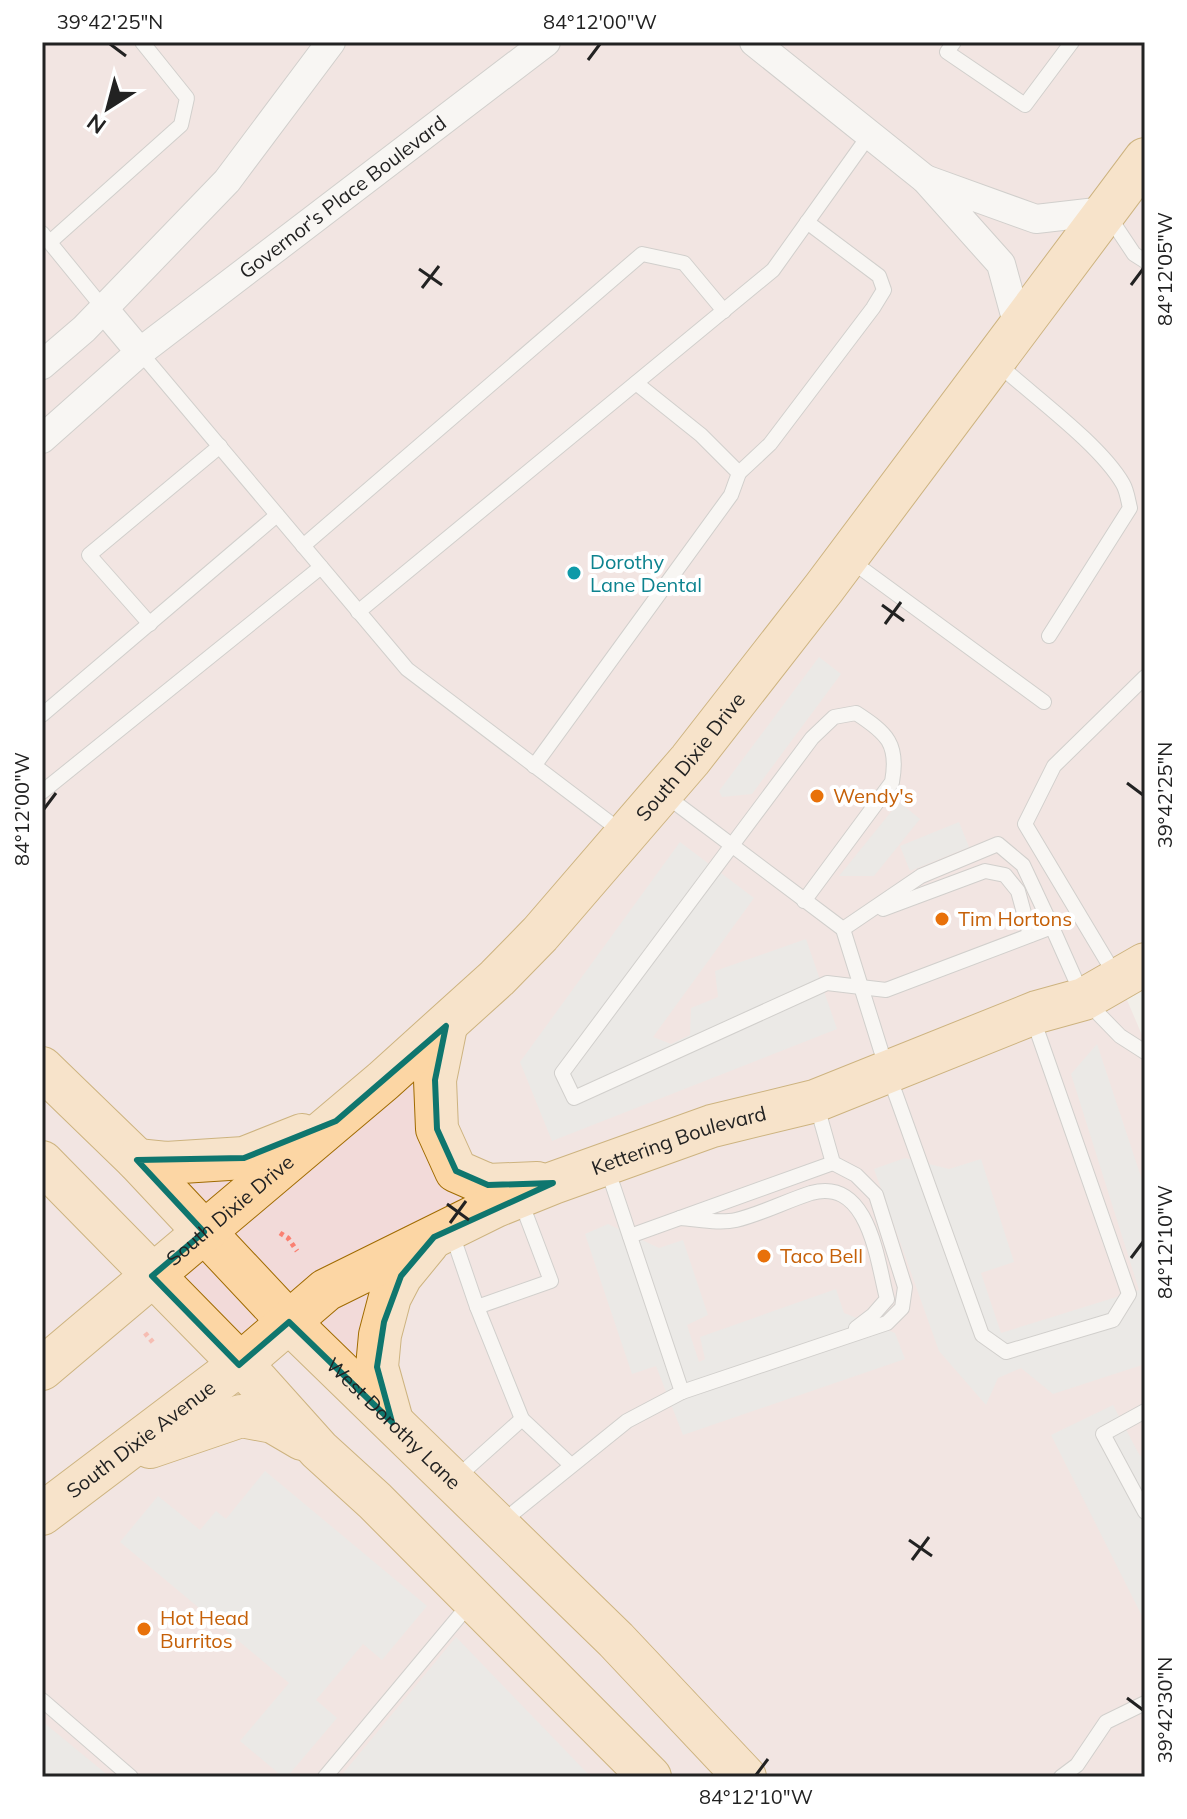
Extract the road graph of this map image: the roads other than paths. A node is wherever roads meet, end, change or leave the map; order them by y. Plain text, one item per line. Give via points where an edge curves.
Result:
1 (142, 42) edge
2 (331, 42) edge
3 (546, 42) edge
4 (754, 42) edge
5 (954, 42) edge
6 (1072, 42) edge
7 (870, 134) junction
8 (1145, 159) edge
9 (925, 179) junction
10 (1105, 211) junction
11 (807, 222) junction
12 (46, 238) edge
13 (1145, 261) edge
14 (104, 309) junction
15 (724, 311) junction
16 (1018, 326) junction
17 (140, 352) junction
18 (993, 360) junction
19 (42, 365) edge
20 (636, 383) junction
21 (42, 439) edge
22 (220, 446) junction
23 (739, 473) junction
24 (277, 515) junction
25 (303, 546) junction
26 (846, 557) junction
27 (321, 567) junction
28 (358, 612) junction
29 (150, 624) junction
30 (1049, 636) dead end
31 (1145, 677) edge
32 (1044, 702) dead end
33 (42, 715) edge
34 (534, 766) junction
35 (42, 792) edge
36 (662, 793) junction
37 (626, 835) junction
38 (731, 846) junction
39 (804, 901) junction
40 (860, 918) junction
41 (1052, 927) junction
42 (843, 929) junction
43 (1030, 935) junction
44 (1116, 980) edge
45 (862, 987) junction
46 (1032, 1014) junction
47 (446, 1026) junction
48 (1145, 1052) edge
49 (42, 1068) edge
50 (888, 1073) junction
51 (815, 1101) junction
52 (336, 1121) junction
53 (137, 1160) junction
54 (42, 1163) edge
55 (833, 1163) junction
56 (606, 1164) junction
57 (529, 1188) junction
58 (680, 1218) junction
59 (204, 1232) junction
60 (442, 1233) junction
61 (630, 1236) junction
62 (152, 1276) junction
63 (477, 1307) junction
64 (289, 1322) junction
65 (847, 1336) junction
66 (239, 1365) junction
67 (42, 1369) edge
68 (682, 1392) junction
69 (1145, 1411) edge
70 (522, 1419) junction
71 (392, 1422) junction
72 (319, 1450) junction
73 (115, 1459) junction
74 (571, 1465) junction
75 (453, 1481) junction
76 (1145, 1512) edge
77 (42, 1514) edge
78 (498, 1525) junction
79 (472, 1601) junction
80 (42, 1700) edge
81 (1145, 1703) edge
82 (1077, 1765) junction
83 (131, 1777) edge
84 (325, 1777) edge
85 (650, 1777) edge
86 (745, 1777) edge
87 (1061, 1777) edge
88 (1088, 1777) edge

1 - 12 lane via 187,98 181,125
2 - 14 street via 227,181
3 - 17 street, Governor's Place Boulevard
4 - 7 street
5 - 6 lane via 947,52 1025,105
7 - 9 street
7 - 11 lane
8 - 10 main road, South Dixie Drive
9 - 10 street via 1036,219
9 - 16 street via 1001,264
10 - 13 lane via 1134,254
10 - 16 main road, South Dixie Drive
11 - 15 lane via 773,270
11 - 23 lane via 879,276 884,290 770,444
12 - 14 lane
14 - 17 street
14 - 19 street
15 - 20 lane
15 - 25 lane via 684,263 642,254
16 - 18 main road, South Dixie Drive
17 - 21 street, Governor's Place Boulevard
17 - 22 lane
18 - 26 main road, South Dixie Drive
18 - 30 lane via 1112,469 1125,487 1130,508
20 - 23 lane
20 - 28 lane
22 - 24 lane
22 - 29 lane via 89,555
23 - 34 lane via 731,495
24 - 25 lane
24 - 29 lane
25 - 27 lane
26 - 32 lane
26 - 36 main road, South Dixie Drive
27 - 28 lane
27 - 35 lane
28 - 34 lane via 407,669
29 - 33 lane
31 - 44 lane via 1054,766 1025,824
34 - 37 lane
36 - 37 main road, South Dixie Drive
36 - 38 lane
37 - 47 main road, South Dixie Drive via 540,934
38 - 39 lane
38 - 39 lane via 812,738 834,717 856,713 882,730 896,759 892,782
38 - 45 lane via 562,1073 574,1098 827,983
39 - 42 lane
40 - 41 lane via 921,876 998,844 1023,865
40 - 42 lane
40 - 43 lane via 985,871 1005,875 1018,891
41 - 43 lane
41 - 44 lane
42 - 45 lane
43 - 45 lane via 886,990
44 - 46 main road, Kettering Boulevard
44 - 48 lane via 1120,1036
45 - 50 lane
46 - 50 main road, Kettering Boulevard
46 - 50 lane via 1129,1294 1113,1320 1006,1352 982,1335
47 - 52 main road, South Dixie Drive
47 - 57 main road via 435,1080 437,1129 456,1171 488,1185
49 - 53 main road, West Dorothy Lane
50 - 51 main road, Kettering Boulevard
51 - 55 lane
51 - 56 main road, Kettering Boulevard via 712,1126
52 - 53 main road via 244,1158
52 - 59 main road, South Dixie Drive
53 - 59 main road, West Dorothy Lane
54 - 62 main road
55 - 58 lane
55 - 65 lane via 856,1175 876,1195 905,1287 902,1308 887,1323
56 - 57 main road, Kettering Boulevard
56 - 61 lane
57 - 60 main road, Kettering Boulevard
57 - 63 lane via 551,1281
58 - 61 lane
58 - 65 lane via 733,1221 830,1190 852,1200 867,1222 887,1299
59 - 62 main road, South Dixie Drive
59 - 64 main road, West Dorothy Lane
60 - 63 lane
60 - 64 main road, Kettering Boulevard via 326,1290
60 - 71 main road via 401,1276 390,1297 377,1367
61 - 68 lane
62 - 66 main road
62 - 67 main road
63 - 70 lane
64 - 66 main road, Kettering Boulevard
64 - 71 main road, West Dorothy Lane
65 - 68 lane
66 - 72 main road
66 - 73 main road, South Dixie Avenue
68 - 74 lane via 627,1421
69 - 76 lane via 1103,1434
70 - 74 lane
70 - 75 lane
71 - 75 main road, West Dorothy Lane
72 - 73 main road via 273,1422 241,1416
72 - 79 main road
73 - 77 main road, South Dixie Avenue
74 - 78 lane
75 - 78 main road, West Dorothy Lane
78 - 86 main road, West Dorothy Lane
79 - 84 lane
79 - 85 main road
80 - 83 lane
81 - 82 lane via 1106,1722
82 - 87 lane
82 - 88 lane

